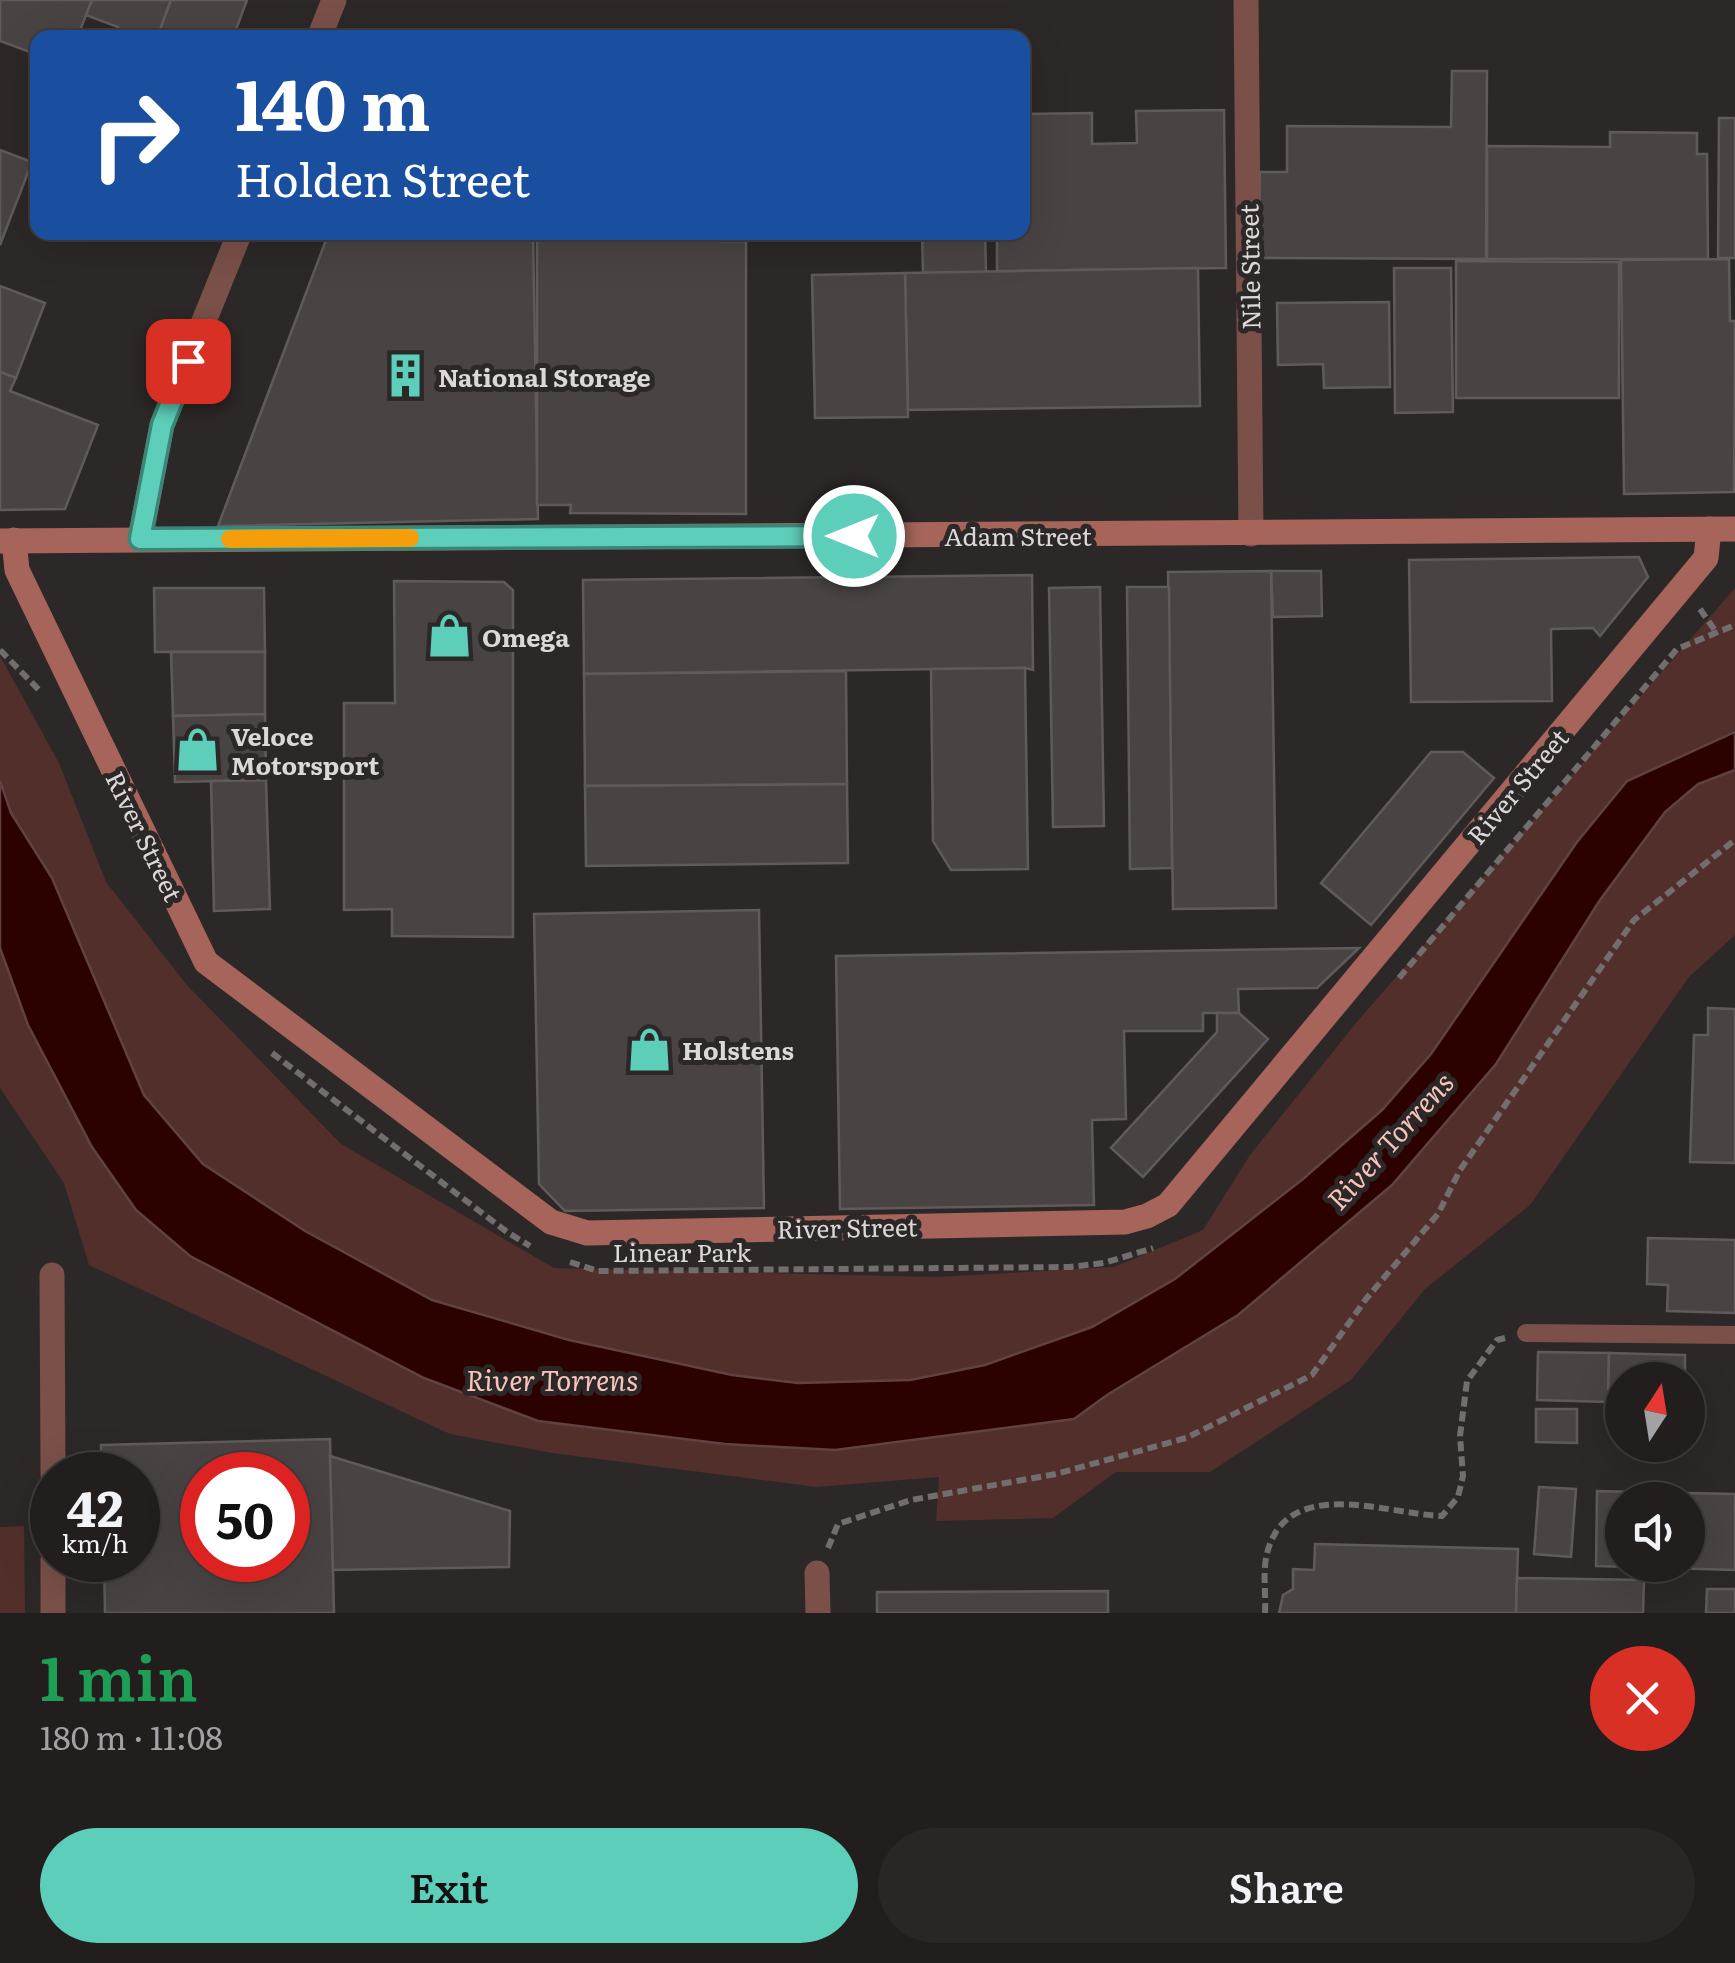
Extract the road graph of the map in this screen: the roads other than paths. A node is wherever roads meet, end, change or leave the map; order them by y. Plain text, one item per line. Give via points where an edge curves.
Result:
1 (334, 0) edge
2 (1246, 0) edge
3 (322, 30) edge
4 (237, 240) edge
5 (1722, 529) edge
6 (1251, 534) junction
7 (140, 539) junction
8 (7, 540) edge
9 (52, 1275) dead end
10 (1526, 1334) road end
11 (1735, 1335) edge
12 (53, 1452) edge
13 (817, 1573) road end
14 (53, 1582) edge
15 (53, 1613) edge
16 (818, 1613) edge

1 - 3 street
2 - 6 street, Nile Street
4 - 7 street via 162,425
5 - 6 street, Adam Street
5 - 8 street, River Street via 1706,558 1168,1204 1126,1222 587,1233 552,1222 206,962
6 - 7 street, Adam Street
7 - 8 street, Adam Street
9 - 12 street
10 - 11 lane
13 - 16 street
14 - 15 street

